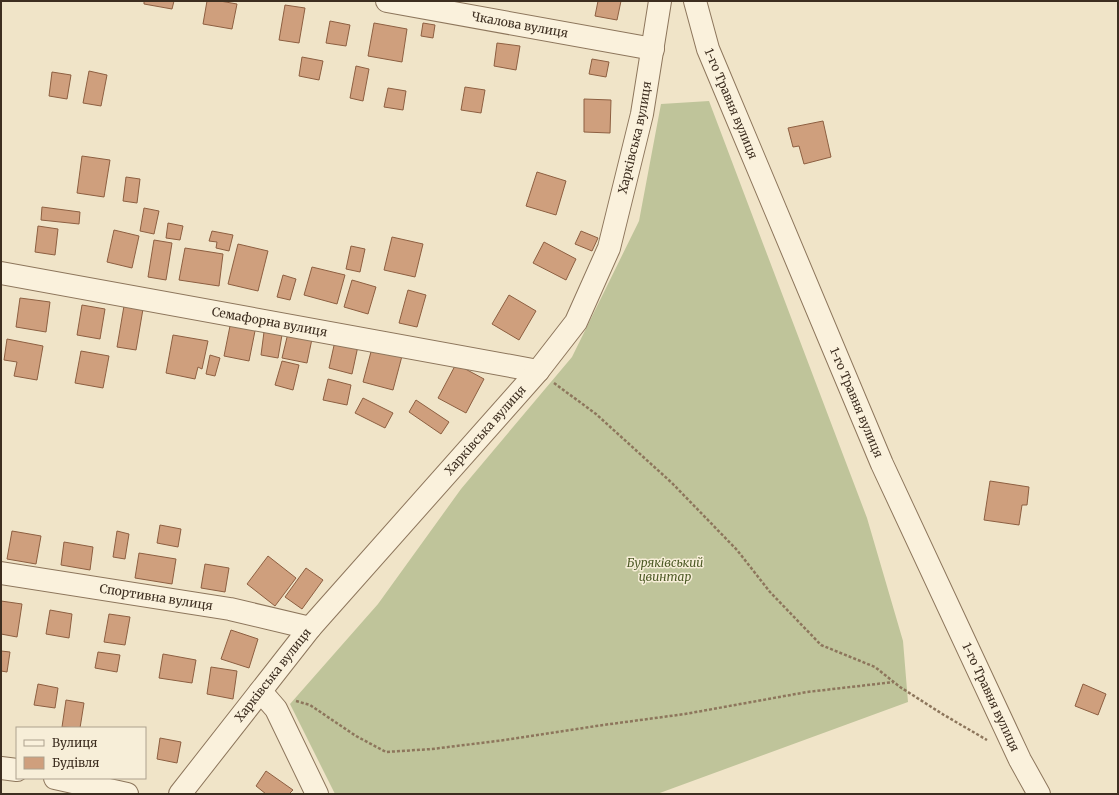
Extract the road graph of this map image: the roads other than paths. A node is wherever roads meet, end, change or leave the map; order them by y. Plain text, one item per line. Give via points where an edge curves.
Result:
1 (387, 1) edge
2 (660, 1) edge
3 (695, 1) edge
4 (653, 49) junction
5 (1, 273) edge
6 (538, 371) junction
7 (1, 573) edge
8 (310, 628) junction
9 (260, 692) junction
10 (1, 768) edge
11 (16, 770) edge
12 (59, 779) edge
13 (126, 794) edge
14 (180, 794) edge
15 (317, 794) edge
16 (1039, 794) edge

1 - 4 street, Чкалова вулиця
2 - 4 street, Харківська вулиця
3 - 16 street, 1-го Травня вулиця via 708,49 882,464 1020,760
4 - 6 street, Харківська вулиця via 642,114 609,248 576,322
5 - 6 street, Семафорна вулиця
6 - 8 street, Харківська вулиця
7 - 8 street, Спортивна вулиця via 230,609
8 - 9 street, Харківська вулиця
9 - 14 street, Харківська вулиця
9 - 15 street via 276,709
10 - 11 street
12 - 13 street

